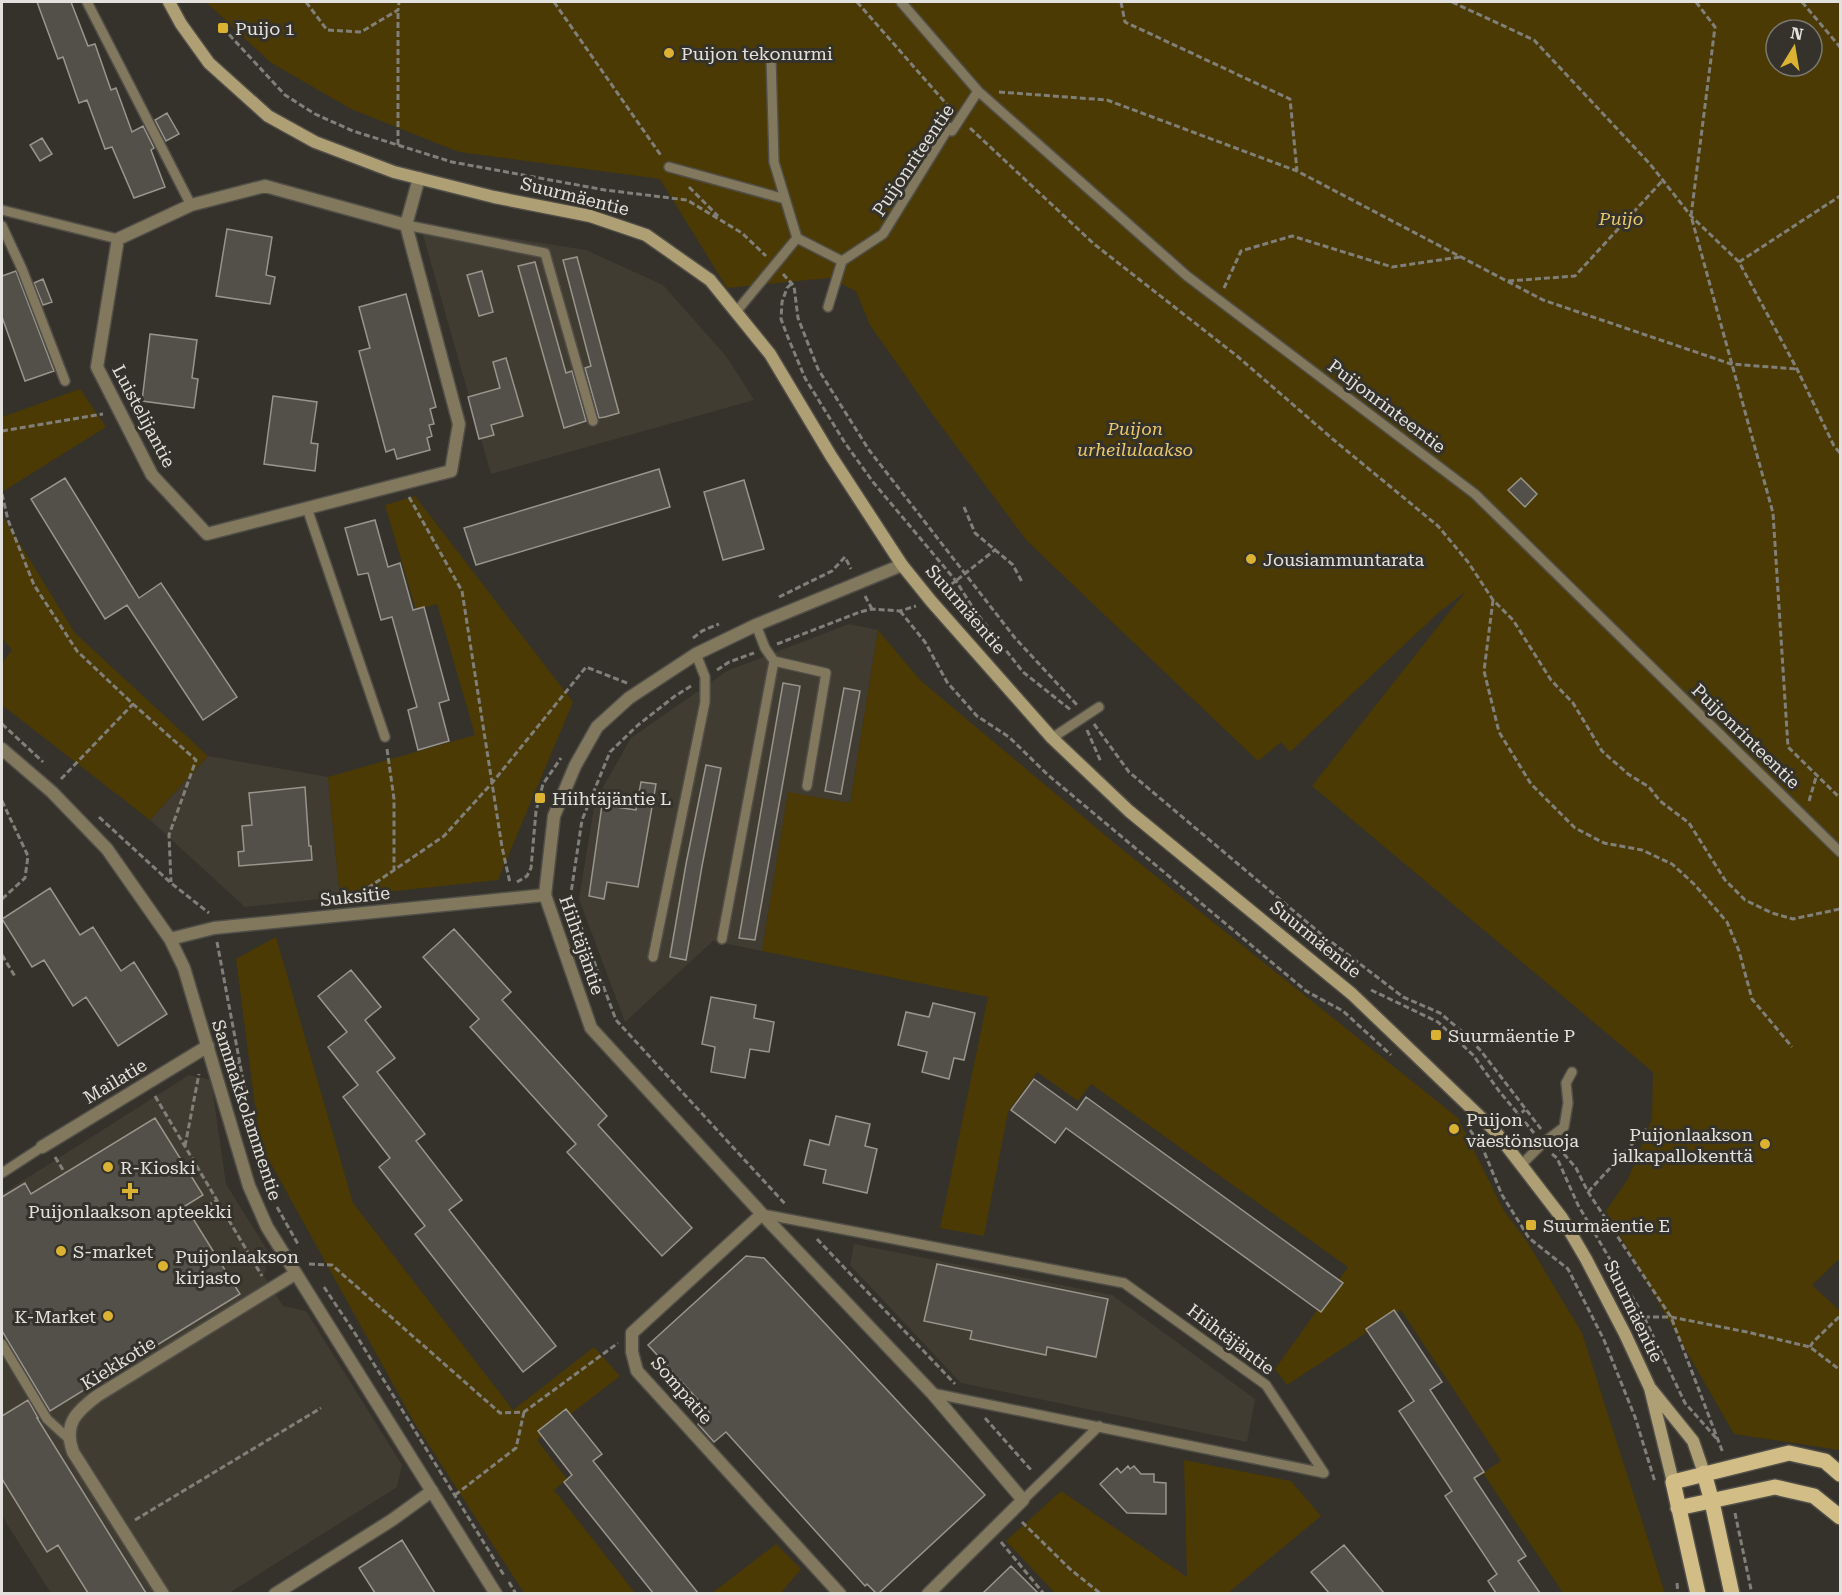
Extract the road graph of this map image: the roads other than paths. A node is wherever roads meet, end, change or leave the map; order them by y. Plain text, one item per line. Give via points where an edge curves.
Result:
1 (87, 2) edge
2 (169, 2) edge
3 (901, 2) edge
4 (771, 58) dead end
5 (978, 91) junction
6 (669, 167) road end
7 (419, 178) junction
8 (785, 199) junction
9 (191, 205) junction
10 (2, 210) edge
11 (406, 225) junction
12 (2, 226) edge
13 (797, 238) junction
14 (118, 239) junction
15 (842, 261) junction
16 (828, 307) dead end
17 (735, 312) junction
18 (65, 381) dead end
19 (593, 421) dead end
20 (308, 508) junction
21 (902, 565) junction
22 (756, 625) junction
23 (696, 654) junction
24 (774, 661) junction
25 (1099, 707) dead end
26 (385, 737) road end
27 (1053, 738) junction
28 (2, 749) edge
29 (807, 786) dead end
30 (1840, 852) edge
31 (545, 895) junction
32 (170, 939) junction
33 (722, 939) dead end
34 (653, 957) dead end
35 (208, 1047) junction
36 (1572, 1072) dead end
37 (47, 1150) joint
38 (1521, 1165) junction
39 (2, 1173) edge
40 (762, 1214) junction
41 (295, 1274) junction
42 (2, 1344) edge
43 (1650, 1388) junction
44 (932, 1393) junction
45 (1099, 1426) junction
46 (69, 1439) junction
47 (1704, 1473) junction
48 (1840, 1474) edge
49 (1673, 1482) junction
50 (432, 1491) junction
51 (1023, 1500) junction
52 (1712, 1502) junction
53 (1678, 1508) junction
54 (1840, 1517) edge
55 (163, 1593) edge
56 (275, 1593) edge
57 (496, 1593) edge
58 (840, 1593) edge
59 (928, 1593) edge
60 (1698, 1593) edge
61 (1732, 1593) edge

1 - 9 lane
2 - 7 main road, Suurmäentie via 209,63 268,116 315,142
3 - 5 lane, Puijonrinteentie
4 - 8 lane via 774,162
5 - 15 lane, Puijonriteentie via 952,130 949,128 883,234
5 - 30 lane, Puijonrinteentie via 1187,276 1475,494
6 - 8 lane
7 - 11 street
7 - 17 main road, Suurmäentie via 590,216 646,235 710,280
8 - 13 lane
9 - 11 street via 265,186
9 - 14 street
10 - 14 lane
11 - 19 lane via 545,253
11 - 20 street, Luistelijantie via 459,424 451,471
12 - 18 lane
13 - 15 lane
13 - 17 lane
14 - 20 street, Luistelijantie via 97,367 152,475 207,534
15 - 16 lane
17 - 21 main road, Suurmäentie via 770,354
20 - 26 lane
21 - 22 street, Hiihtäjäntie
21 - 27 main road, Suurmäentie
22 - 23 street, Hiihtäjäntie
22 - 24 lane
23 - 31 street, Hiihtäjäntie via 629,698 597,727 554,816
23 - 34 lane via 705,677 705,702
24 - 29 lane via 826,673
24 - 33 lane
25 - 27 lane
27 - 38 main road, Suurmäentie via 1129,811 1352,994 1495,1131
28 - 32 street, Sammakkolammentie via 52,792 106,849
31 - 32 street, Suksitie via 214,928
31 - 40 street, Hiihtäjäntie via 591,1028
32 - 35 street, Sammakkolammentie via 184,968
35 - 37 street, Mailatie
35 - 41 street, Sammakkolammentie via 249,1186 267,1227
36 - 38 lane via 1566,1083 1564,1127
37 - 39 lane
38 - 43 main road, Suurmäentie via 1562,1218 1586,1259
40 - 44 street, Hiihtäjäntie
40 - 45 lane, Hiihtäjäntie via 1124,1283 1266,1385 1324,1473
40 - 58 street, Sompatie via 632,1333 632,1352 638,1371
41 - 46 street, Kiekkotie via 97,1396 78,1411
41 - 50 street, Sammakkolammentie
42 - 46 lane via 47,1419
43 - 47 main road, Suurmäentie via 1693,1441
43 - 49 main road, Suurmäentie
44 - 45 lane, Hiihtäjäntie
44 - 51 street, Hiihtäjäntie
45 - 51 lane
46 - 55 street via 73,1452
47 - 48 main road via 1789,1453 1825,1461
47 - 49 main road
47 - 52 main road, Suurmäentie
49 - 53 main road, Suurmäentie
50 - 56 street
50 - 57 street, Sammakkolammentie
51 - 59 street
52 - 53 main road
52 - 54 main road via 1775,1487 1814,1496
52 - 61 main road, Suurmäentie
53 - 60 main road, Suurmäentie

